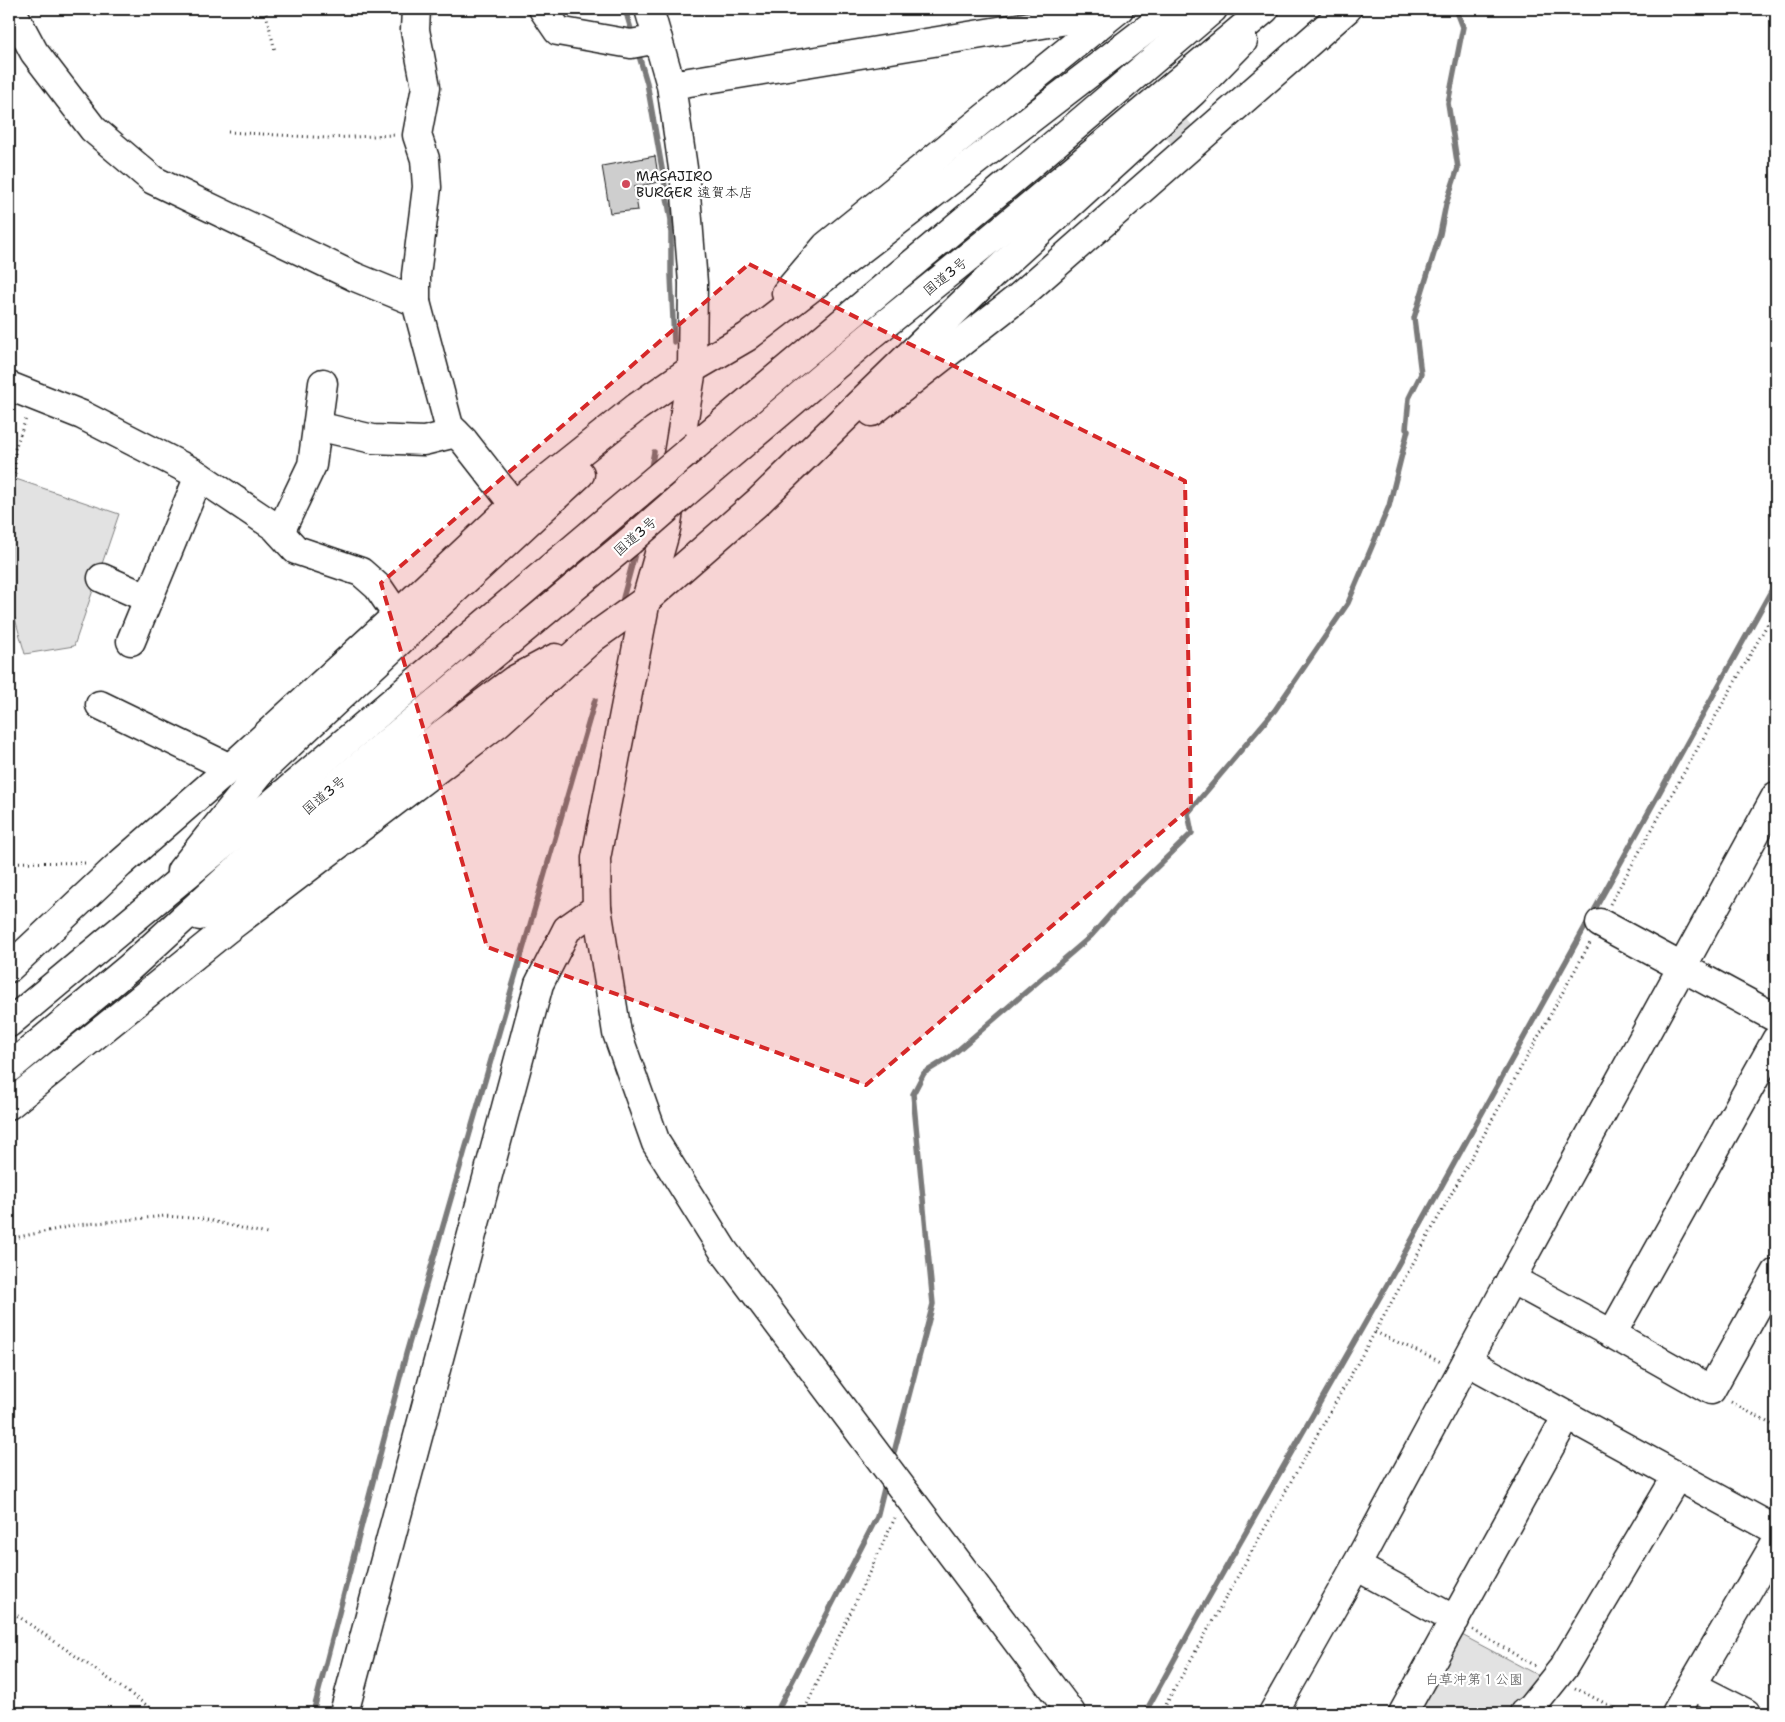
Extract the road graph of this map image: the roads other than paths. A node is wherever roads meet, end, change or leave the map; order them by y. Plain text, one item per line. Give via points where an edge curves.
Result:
1 (11, 9) edge
2 (416, 9) edge
3 (543, 9) edge
4 (649, 9) edge
5 (1119, 9) edge
6 (1172, 9) edge
7 (1213, 9) edge
8 (1265, 9) edge
9 (1274, 9) edge
10 (1347, 9) edge
11 (1001, 19) edge
12 (1095, 29) junction
13 (658, 39) junction
14 (671, 85) junction
15 (416, 302) junction
16 (747, 337) junction
17 (692, 369) junction
18 (323, 383) dead end
19 (9, 386) edge
20 (687, 396) junction
21 (317, 426) junction
22 (456, 433) junction
23 (199, 476) junction
24 (759, 501) junction
25 (514, 505) junction
26 (280, 532) junction
27 (102, 578) dead end
28 (149, 598) junction
29 (646, 600) junction
30 (397, 615) junction
31 (594, 638) junction
32 (131, 641) dead end
33 (100, 705) dead end
34 (230, 768) junction
35 (1776, 796) edge
36 (162, 894) junction
37 (597, 908) junction
38 (1600, 923) road end
39 (1682, 967) junction
40 (9, 968) edge
41 (129, 968) junction
42 (1776, 1018) edge
43 (9, 1023) edge
44 (1776, 1040) edge
45 (9, 1068) edge
46 (9, 1104) edge
47 (1776, 1273) edge
48 (1511, 1279) junction
49 (1612, 1334) junction
50 (1464, 1366) junction
51 (1566, 1416) junction
52 (1677, 1476) junction
53 (1776, 1530) edge
54 (1776, 1542) edge
55 (1356, 1566) junction
56 (1455, 1620) junction
57 (1693, 1686) junction
58 (344, 1713) edge
59 (1071, 1713) edge
60 (1273, 1713) edge
61 (1403, 1713) edge
62 (1524, 1713) edge
63 (1676, 1713) edge
64 (1746, 1713) edge

1 - 15 main road via 34,52 93,129 153,180 355,277
2 - 15 main road via 415,30 426,87 417,135 425,159 427,187 416,274
3 - 13 main road via 558,31 631,44
4 - 13 main road
5 - 12 main road
6 - 16 main road
7 - 36 main road, 国道3号, bridge
8 - 41 main road, 国道3号, bridge via 258,850
9 - 24 main road via 1193,92 992,275
10 - 24 main road via 1020,297
11 - 12 main road via 1079,18
11 - 14 main road
12 - 16 main road via 826,246
13 - 14 main road
14 - 17 main road via 685,182 693,282
15 - 22 main road via 449,426
16 - 17 main road
17 - 20 main road
17 - 25 main road
18 - 21 main road
19 - 23 main road via 82,415
20 - 29 main road via 666,529
20 - 36 main road via 640,423 426,615 264,770
21 - 22 main road via 372,439 424,441
21 - 26 main road via 312,465
22 - 25 main road
23 - 26 main road
23 - 28 main road
24 - 29 main road
25 - 30 main road
26 - 30 main road via 296,550 361,572 378,587
27 - 28 main road
28 - 32 main road
29 - 31 main road
29 - 37 main road via 596,858
30 - 34 main road
31 - 41 main road via 514,680
31 - 46 main road via 498,723 226,930
33 - 34 main road
34 - 40 main road via 120,864
35 - 39 main road
36 - 43 main road, 国道3号
37 - 58 main road via 567,929 539,984
37 - 59 main road via 618,1033 656,1143 723,1250
38 - 39 main road
39 - 42 main road
39 - 48 main road
41 - 45 main road, 国道3号
44 - 49 main road
47 - 49 main road via 1711,1390
48 - 49 main road
48 - 50 main road
50 - 51 main road
50 - 55 main road
51 - 52 main road
51 - 56 main road
52 - 53 main road
52 - 62 main road via 1563,1668
54 - 57 main road
55 - 56 main road
55 - 60 main road
56 - 61 main road
57 - 63 main road
57 - 64 main road

